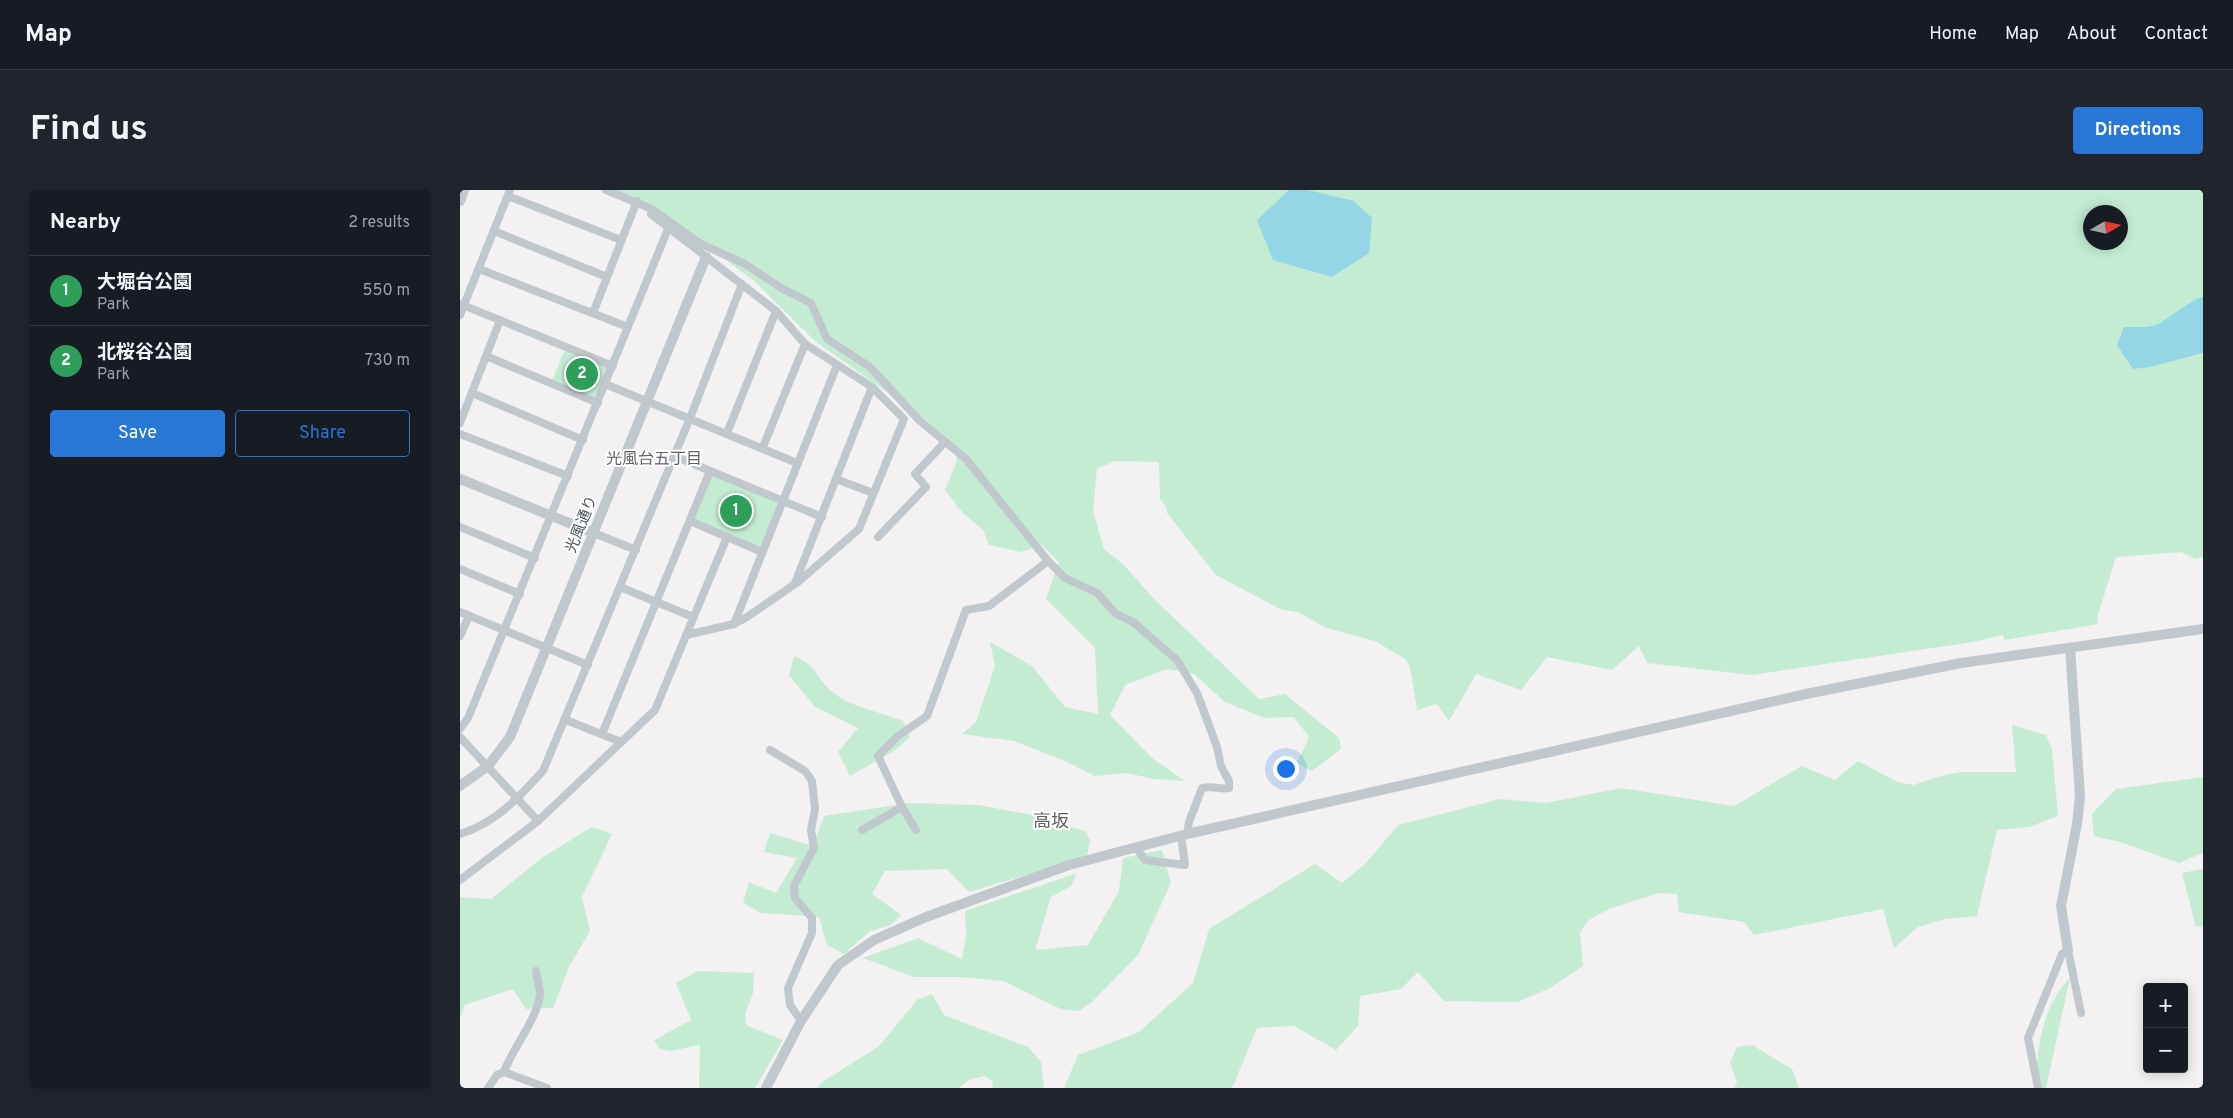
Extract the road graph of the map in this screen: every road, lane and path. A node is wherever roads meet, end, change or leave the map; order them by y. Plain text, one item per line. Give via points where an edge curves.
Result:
1 (464, 190) edge
2 (606, 190) edge
3 (509, 193) edge
4 (460, 201) edge
5 (636, 201) junction
6 (668, 229) junction
7 (494, 231) junction
8 (621, 240) junction
9 (706, 257) junction
10 (479, 268) junction
11 (607, 277) junction
12 (742, 284) junction
13 (462, 305) edge
14 (776, 312) junction
15 (592, 313) junction
16 (460, 315) edge
17 (500, 320) junction
18 (628, 327) junction
19 (805, 344) junction
20 (486, 356) junction
21 (837, 365) junction
22 (613, 366) junction
23 (605, 384) junction
24 (872, 387) junction
25 (472, 393) junction
26 (598, 402) junction
27 (647, 402) junction
28 (690, 418) junction
29 (460, 422) edge
30 (727, 433) junction
31 (460, 434) edge
32 (582, 440) junction
33 (945, 442) junction
34 (762, 447) junction
35 (674, 456) junction
36 (797, 463) junction
37 (710, 471) junction
38 (568, 476) junction
39 (460, 479) edge
40 (836, 479) junction
41 (873, 493) junction
42 (783, 501) junction
43 (552, 516) junction
44 (822, 517) junction
45 (690, 521) junction
46 (460, 527) edge
47 (594, 532) junction
48 (727, 537) junction
49 (878, 537) dead end
50 (636, 550) junction
51 (762, 552) junction
52 (535, 558) junction
53 (1048, 561) junction
54 (460, 569) edge
55 (795, 584) junction
56 (620, 587) junction
57 (520, 594) junction
58 (656, 602) junction
59 (460, 612) edge
60 (468, 616) junction
61 (693, 617) junction
62 (734, 624) junction
63 (2203, 628) edge
64 (506, 631) junction
65 (686, 635) junction
66 (460, 636) edge
67 (546, 647) junction
68 (2070, 648) junction
69 (588, 665) junction
70 (566, 720) junction
71 (460, 729) edge
72 (602, 734) junction
73 (460, 737) edge
74 (621, 742) junction
75 (770, 750) dead end
76 (488, 766) junction
77 (460, 786) edge
78 (518, 799) junction
79 (902, 807) junction
80 (538, 820) junction
81 (862, 830) dead end
82 (916, 830) dead end
83 (460, 834) edge
84 (1184, 835) junction
85 (1136, 847) junction
86 (460, 880) edge
87 (2068, 950) junction
88 (536, 971) dead end
89 (2081, 1013) dead end
90 (801, 1021) junction
91 (504, 1072) junction
92 (488, 1088) edge
93 (548, 1088) edge
94 (766, 1088) edge
95 (2038, 1088) edge

1 - 4 street
2 - 5 street
3 - 7 street
3 - 8 street
5 - 6 street
5 - 8 street
5 - 33 street via 699,243 745,264 782,289 811,303 827,339 870,367 919,420
6 - 9 street
6 - 18 street
7 - 10 street
7 - 11 street
8 - 11 street
9 - 12 street
9 - 27 street, 光風通り
10 - 13 street
10 - 15 street
11 - 15 street
12 - 14 street
12 - 28 street
13 - 16 street
13 - 17 street
14 - 19 street
14 - 30 street
15 - 18 street
17 - 20 street
17 - 22 street
18 - 22 street
19 - 21 street
19 - 34 street
20 - 25 street
20 - 26 street
21 - 24 street
21 - 36 street
22 - 23 street
23 - 26 street
23 - 27 street
24 - 40 street
24 - 41 street via 904,419
25 - 29 street
25 - 32 street
26 - 32 street
27 - 28 street
27 - 47 street, 光風通り
28 - 30 street
28 - 35 street
30 - 34 street
31 - 38 street
32 - 38 street
33 - 49 street via 915,474 926,487
33 - 53 street via 966,459
34 - 36 street
35 - 37 street
35 - 50 street
36 - 42 street
37 - 42 street
37 - 45 street
38 - 43 street
39 - 43 street
40 - 41 street
40 - 44 street
41 - 55 street via 859,529
42 - 44 street
42 - 51 street
43 - 47 street
43 - 52 street
44 - 55 street
45 - 48 street
45 - 58 street
46 - 52 street
47 - 50 street
47 - 67 street, 光風通り
48 - 51 street
48 - 61 street
50 - 56 street
51 - 62 street
52 - 57 street
53 - 79 street via 989,606 966,610 928,716 898,736 878,756
53 - 84 street via 1065,578 1097,593 1116,614 1133,622 1177,660 1196,693 1218,747 1229,788 1212,785 1202,788
54 - 57 street
55 - 62 street
56 - 58 street
56 - 69 street
57 - 64 street
58 - 61 street
58 - 72 street
59 - 60 street
60 - 64 street
60 - 66 street
61 - 65 street
62 - 65 street
63 - 68 street
64 - 67 street
64 - 71 street via 468,718
65 - 74 street via 655,710
67 - 69 street
67 - 76 street, 光風通り via 510,737
68 - 84 street via 1961,663 1806,694
68 - 87 street via 2080,796 2061,906
69 - 70 street
70 - 72 street
70 - 78 street via 543,771
72 - 74 street
73 - 76 street
74 - 80 street
75 - 90 street via 805,771 812,781 814,848 794,886 795,898 812,918 812,933 788,988 790,1005
76 - 77 street, 光風通り
76 - 78 street
78 - 80 street
78 - 83 street via 497,817
79 - 81 street
79 - 82 street
80 - 86 street
84 - 85 street
84 - 85 street via 1185,865 1145,860
85 - 90 street via 1069,865 926,917 874,940 838,965
87 - 89 street
87 - 95 street via 2062,954 2028,1038
88 - 91 street via 540,995 526,1032
90 - 94 street
91 - 92 street via 497,1075
91 - 93 street

